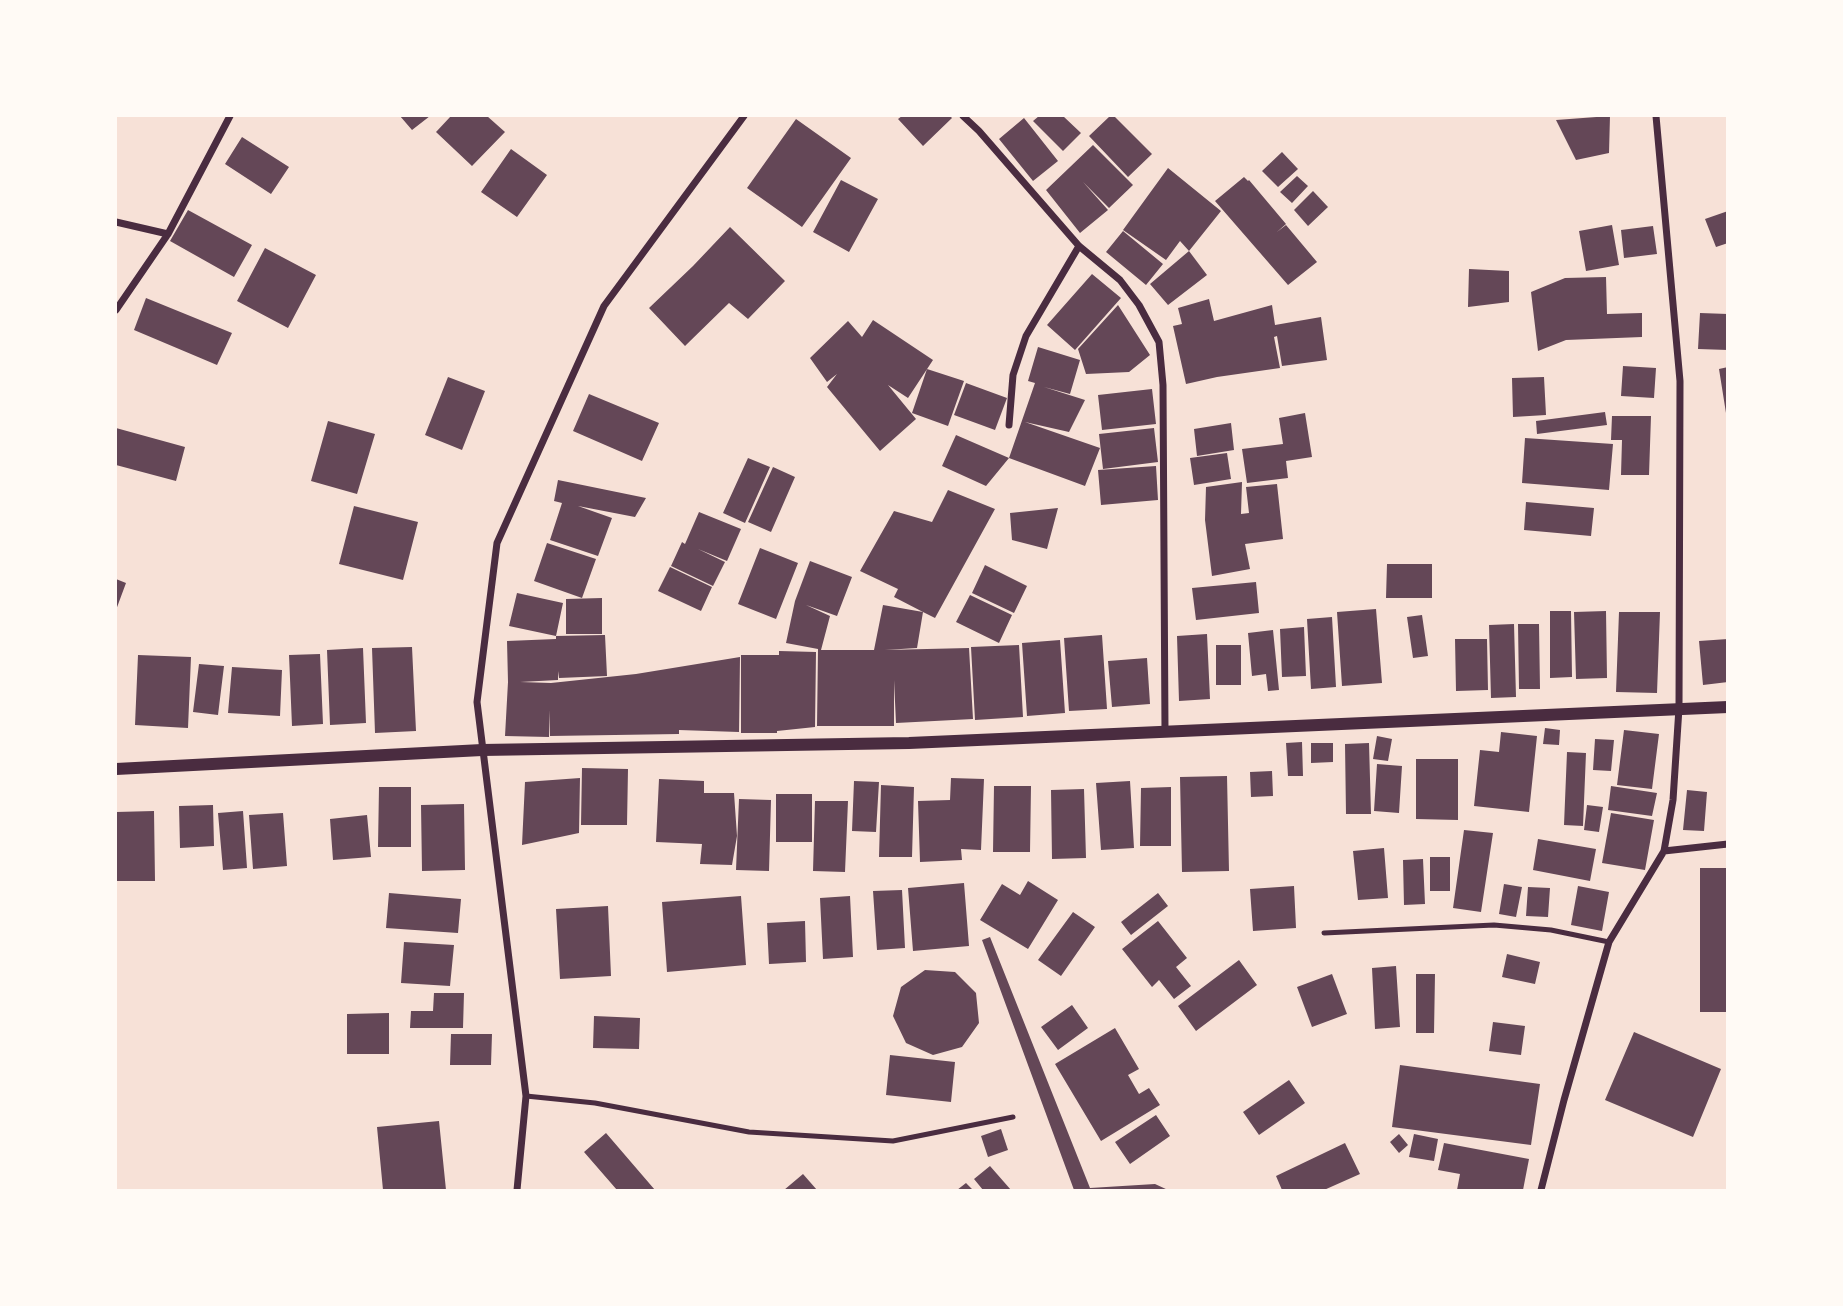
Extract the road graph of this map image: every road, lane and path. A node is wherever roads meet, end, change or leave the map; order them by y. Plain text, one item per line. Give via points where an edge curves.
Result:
1 (230, 116) edge
2 (744, 116) edge
3 (962, 116) edge
4 (1656, 116) edge
5 (116, 222) edge
6 (168, 234) junction
7 (1079, 246) junction
8 (116, 310) edge
9 (1009, 425) dead end
10 (1727, 707) edge
11 (1679, 708) junction
12 (1165, 731) junction
13 (482, 750) junction
14 (116, 769) edge
15 (1727, 844) edge
16 (1664, 851) junction
17 (1324, 933) dead end
18 (1609, 942) junction
19 (526, 1096) junction
20 (1013, 1117) dead end
21 (517, 1191) edge
22 (1541, 1191) edge

1 - 6 street
2 - 13 street via 604,306 497,543 477,702
3 - 7 street
4 - 11 street via 1680,381
5 - 6 street
6 - 8 street
7 - 9 street via 1026,336 1013,375
7 - 12 street via 1120,280 1160,342
10 - 11 street
11 - 12 street
11 - 16 street via 1673,800
12 - 13 street via 909,743
13 - 14 street
13 - 19 street
15 - 16 street
16 - 18 street
17 - 18 lane via 1494,925
18 - 22 street
19 - 20 lane via 595,1103 749,1132 893,1141
19 - 21 street

